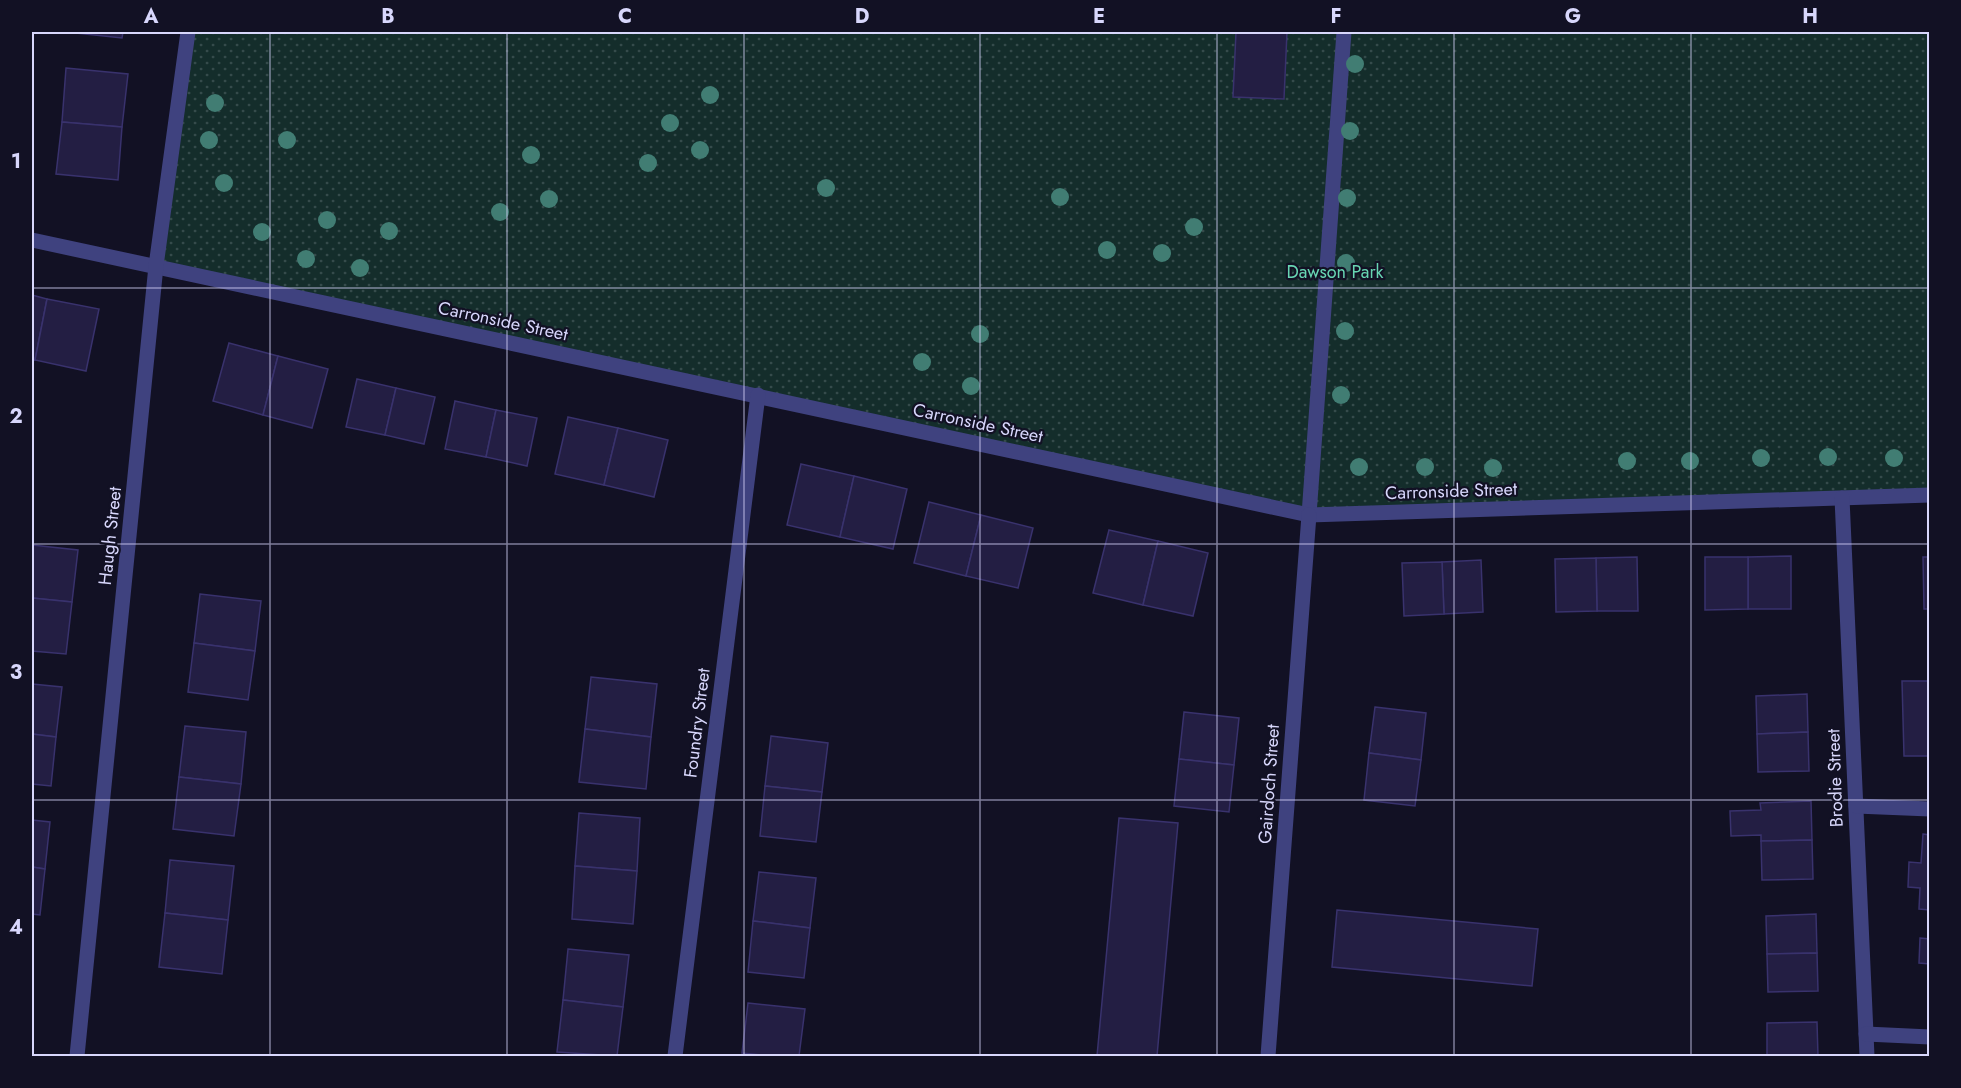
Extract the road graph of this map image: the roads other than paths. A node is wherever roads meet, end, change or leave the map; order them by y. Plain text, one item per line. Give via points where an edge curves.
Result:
1 (188, 32) edge
2 (1344, 32) edge
3 (32, 240) edge
4 (156, 266) junction
5 (758, 395) junction
6 (1929, 495) edge
7 (1842, 498) junction
8 (1309, 514) junction
9 (1856, 806) junction
10 (1929, 808) edge
11 (1866, 1034) junction
12 (1929, 1037) edge
13 (77, 1052) edge
14 (675, 1056) edge
15 (1268, 1056) edge
16 (1867, 1056) edge

1 - 4 street, Haugh Street
2 - 8 street, Gairdoch Street
3 - 4 street, Carronside Street
4 - 5 street, Carronside Street
4 - 13 street, Haugh Street
5 - 8 street, Carronside Street
5 - 14 street, Foundry Street
6 - 7 street, Carronside Street
7 - 8 street, Carronside Street
7 - 9 street, Brodie Street
8 - 15 street, Gairdoch Street
9 - 10 street
9 - 11 street, Brodie Street
11 - 12 street
11 - 16 street, Brodie Street

